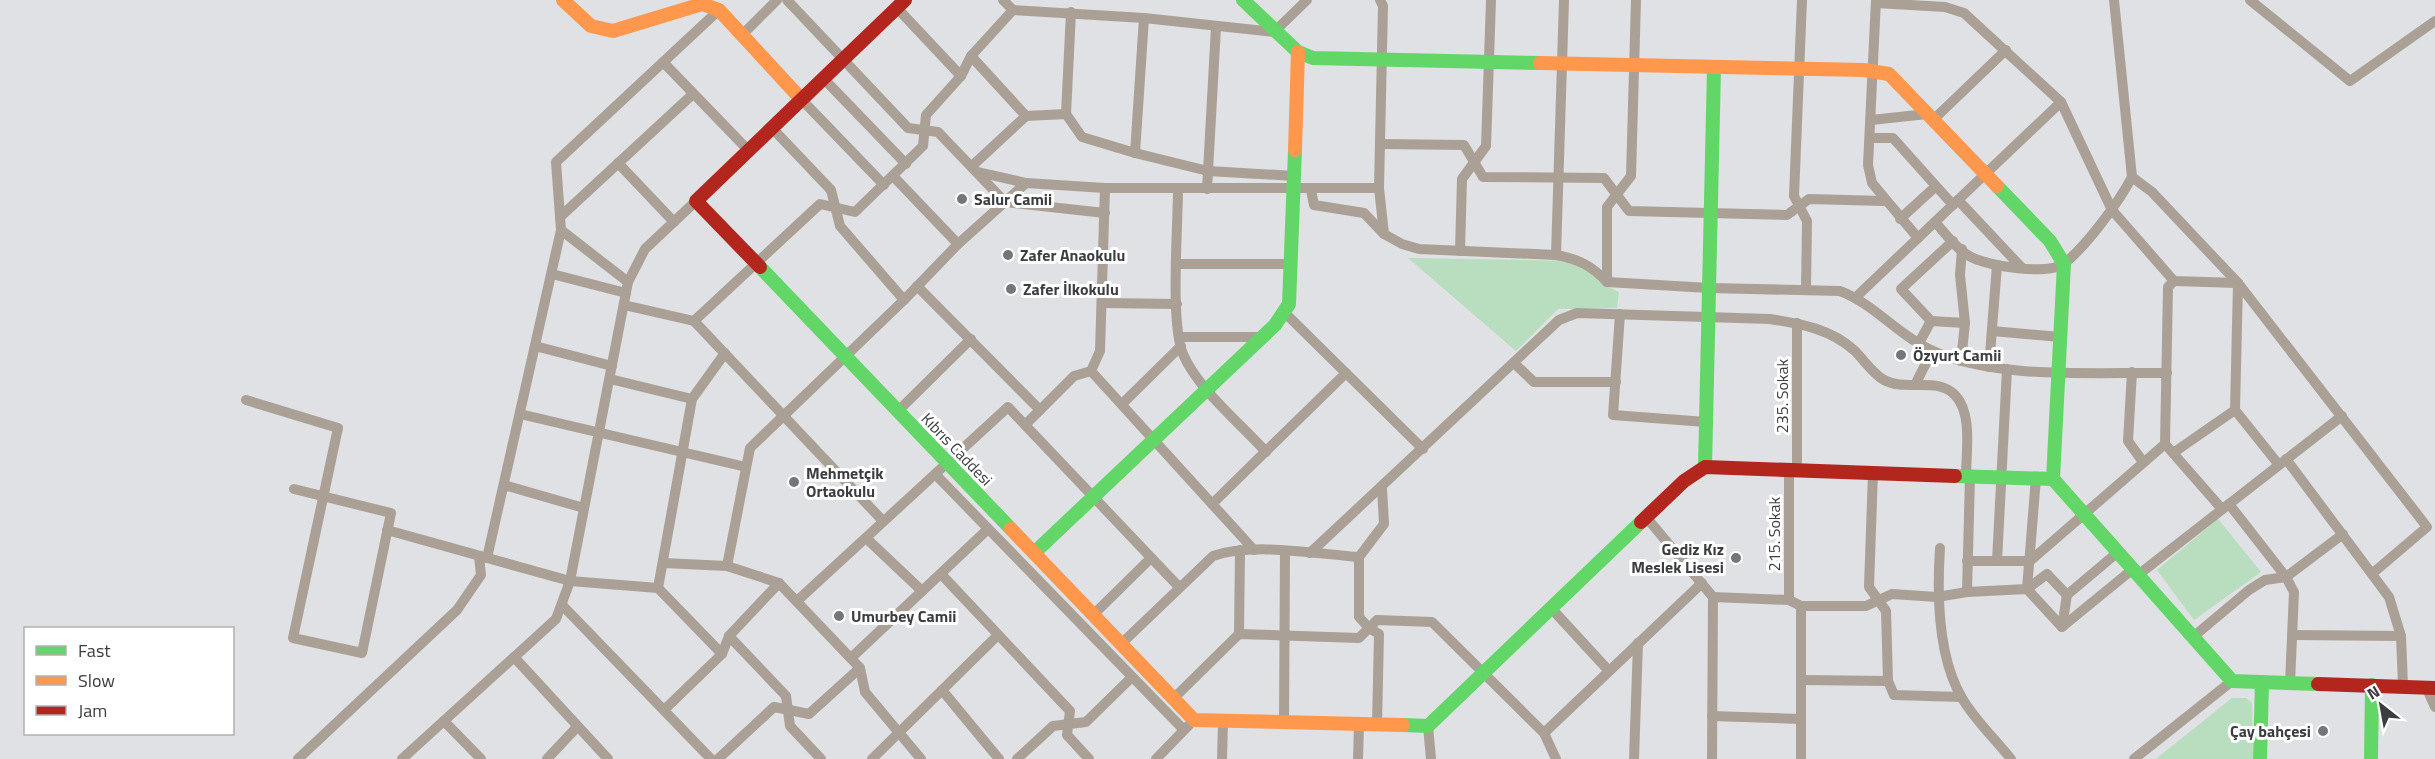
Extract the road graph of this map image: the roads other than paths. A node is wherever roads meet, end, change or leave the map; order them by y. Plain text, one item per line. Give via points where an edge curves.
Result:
1 (563, 0) edge
2 (777, 0) edge
3 (787, 0) edge
4 (1003, 0) edge
5 (1243, 0) edge
6 (1307, 0) edge
7 (1380, 0) edge
8 (1491, 0) edge
9 (1564, 0) edge
10 (1636, 0) edge
11 (1802, 0) edge
12 (2114, 0) edge
13 (2250, 0) edge
14 (1876, 2) edge
15 (901, 4) edge
16 (719, 10) junction
17 (1013, 10) junction
18 (1071, 12) junction
19 (1144, 18) junction
20 (2435, 21) edge
21 (1216, 27) junction
22 (1274, 32) junction
23 (742, 35) junction
24 (2006, 50) junction
25 (1298, 52) junction
26 (972, 56) junction
27 (845, 59) junction
28 (1383, 60) junction
29 (663, 62) junction
30 (1491, 63) junction
31 (1562, 64) junction
32 (1636, 66) junction
33 (1714, 68) junction
34 (1799, 70) junction
35 (1874, 71) junction
36 (961, 76) junction
37 (824, 79) junction
38 (693, 94) junction
39 (802, 100) junction
40 (2061, 102) junction
41 (1066, 114) junction
42 (1026, 117) junction
43 (1930, 117) junction
44 (1871, 120) junction
45 (772, 128) junction
46 (925, 131) junction
47 (1870, 138) junction
48 (1380, 144) junction
49 (749, 151) junction
50 (1135, 153) junction
51 (1474, 162) junction
52 (618, 163) junction
53 (906, 164) junction
54 (975, 169) junction
55 (1208, 171) junction
56 (1985, 174) junction
57 (893, 176) junction
58 (1294, 176) junction
59 (1558, 177) junction
60 (2132, 177) junction
61 (1026, 183) junction
62 (884, 185) junction
63 (1935, 187) junction
64 (1105, 188) junction
65 (1379, 188) junction
66 (1178, 189) junction
67 (1207, 189) junction
68 (1293, 190) junction
69 (1311, 190) junction
70 (1617, 195) junction
71 (696, 201) junction
72 (1884, 201) junction
73 (1005, 202) junction
74 (1955, 202) junction
75 (1799, 206) junction
76 (835, 207) junction
77 (2112, 210) junction
78 (1711, 211) junction
79 (1105, 213) junction
80 (560, 217) junction
81 (1900, 219) junction
82 (674, 222) junction
83 (1935, 222) junction
84 (561, 230) junction
85 (1384, 234) junction
86 (1918, 238) junction
87 (1953, 241) junction
88 (958, 244) junction
89 (1962, 249) junction
90 (1460, 251) junction
91 (1556, 255) junction
92 (756, 263) junction
93 (1178, 264) junction
94 (1292, 264) junction
95 (2064, 264) junction
96 (1997, 265) junction
97 (2022, 268) junction
98 (552, 274) junction
99 (2174, 281) junction
100 (1607, 282) junction
101 (2238, 283) junction
102 (916, 286) junction
103 (627, 288) junction
104 (1709, 288) junction
105 (1806, 289) junction
106 (1856, 297) junction
107 (904, 300) junction
108 (1103, 303) junction
109 (1177, 304) junction
110 (624, 305) junction
111 (1284, 312) junction
112 (1620, 314) junction
113 (1708, 318) junction
114 (694, 321) junction
115 (1931, 321) junction
116 (1797, 323) junction
117 (1965, 323) junction
118 (1992, 331) junction
119 (1262, 337) junction
120 (2060, 337) junction
121 (971, 339) junction
122 (1180, 342) junction
123 (1918, 344) junction
124 (536, 346) junction
125 (1932, 351) junction
126 (725, 353) junction
127 (845, 356) junction
128 (1961, 361) junction
129 (1514, 363) junction
130 (612, 366) junction
131 (1989, 367) junction
132 (2007, 369) junction
133 (1092, 371) junction
134 (2058, 371) junction
135 (2132, 372) junction
136 (2166, 372) junction
137 (1346, 373) junction
138 (610, 379) junction
139 (1616, 382) junction
140 (1916, 385) junction
141 (1207, 389) junction
142 (692, 399) junction
143 (246, 400) dead end
144 (1122, 404) junction
145 (1040, 410) junction
146 (2235, 410) junction
147 (898, 411) junction
148 (520, 414) junction
149 (783, 415) junction
150 (2342, 416) junction
151 (1706, 422) junction
152 (1025, 424) junction
153 (599, 433) junction
154 (1154, 440) junction
155 (2165, 444) junction
156 (1423, 449) junction
157 (682, 452) junction
158 (1266, 452) junction
159 (2173, 453) junction
160 (2143, 462) junction
161 (2282, 462) junction
162 (949, 464) junction
163 (746, 467) junction
164 (1705, 467) junction
165 (1793, 468) junction
166 (1873, 472) junction
167 (937, 476) junction
168 (1968, 476) junction
169 (2001, 477) junction
170 (2036, 478) junction
171 (2053, 478) junction
172 (504, 485) junction
173 (1382, 488) junction
174 (294, 489) dead end
175 (323, 498) junction
176 (1094, 498) junction
177 (1212, 504) junction
178 (2225, 507) junction
179 (584, 508) junction
180 (2084, 513) junction
181 (1646, 517) junction
182 (883, 521) junction
183 (988, 529) junction
184 (387, 530) junction
185 (2343, 534) junction
186 (866, 538) junction
187 (1940, 548) dead end
188 (1240, 550) junction
189 (1254, 550) junction
190 (1286, 552) junction
191 (2118, 552) junction
192 (1035, 553) junction
193 (1310, 554) junction
194 (483, 557) junction
195 (1359, 557) junction
196 (1151, 558) junction
197 (1967, 561) junction
198 (1997, 561) junction
199 (2030, 561) junction
200 (663, 563) junction
201 (727, 566) junction
202 (2136, 572) junction
203 (941, 573) junction
204 (2373, 573) junction
205 (2286, 577) junction
206 (570, 581) junction
207 (779, 583) junction
208 (1702, 583) junction
209 (1179, 587) junction
210 (658, 588) junction
211 (2027, 589) junction
212 (922, 591) junction
213 (1966, 592) junction
214 (2067, 595) junction
215 (1713, 597) junction
216 (1937, 597) junction
217 (1789, 600) junction
218 (1878, 600) junction
219 (797, 601) junction
220 (562, 605) junction
221 (1801, 606) junction
222 (1551, 608) junction
223 (1093, 615) junction
224 (2062, 627) junction
225 (1369, 628) junction
226 (1239, 634) junction
227 (999, 635) junction
228 (1285, 635) junction
229 (2292, 635) junction
230 (729, 636) junction
231 (2401, 636) junction
232 (2193, 637) junction
233 (1638, 643) junction
234 (1121, 644) junction
235 (722, 654) junction
236 (514, 657) junction
237 (851, 658) junction
238 (860, 668) junction
239 (1609, 671) junction
240 (1484, 673) junction
241 (1132, 676) junction
242 (1801, 680) junction
243 (1887, 681) junction
244 (2232, 681) junction
245 (2262, 682) junction
246 (2290, 683) junction
247 (2372, 686) junction
248 (2403, 686) junction
249 (2430, 687) edge
250 (942, 690) junction
251 (1961, 697) junction
252 (1174, 699) junction
253 (2435, 707) edge
254 (664, 710) junction
255 (790, 710) junction
256 (1713, 716) junction
257 (1801, 719) junction
258 (444, 721) junction
259 (1223, 721) junction
260 (1284, 722) junction
261 (1069, 723) junction
262 (1359, 724) junction
263 (1189, 725) junction
264 (1377, 725) junction
265 (1428, 726) junction
266 (578, 727) junction
267 (898, 733) junction
268 (1544, 733) junction
269 (298, 759) edge
270 (402, 759) edge
271 (481, 759) edge
272 (547, 759) edge
273 (608, 759) edge
274 (711, 759) edge
275 (718, 759) edge
276 (821, 759) edge
277 (872, 759) edge
278 (921, 759) edge
279 (999, 759) edge
280 (1017, 759) edge
281 (1089, 759) edge
282 (1156, 759) edge
283 (1222, 759) edge
284 (1358, 759) edge
285 (1431, 759) edge
286 (1557, 759) edge
287 (1634, 759) edge
288 (1712, 759) edge
289 (1801, 759) edge
290 (2011, 759) edge
291 (2134, 759) edge
292 (2260, 759) edge
293 (2371, 759) edge

1 - 16 street via 591,27 613,31 702,4
2 - 23 street
3 - 27 street
4 - 17 street
5 - 22 street
6 - 22 street
7 - 28 street
8 - 30 street
9 - 31 street
10 - 32 street
11 - 34 street
12 - 60 street
13 - 20 street via 2350,81
14 - 24 street via 1945,7 1964,13
14 - 35 street
15 - 27 street
15 - 36 street
16 - 23 street
16 - 29 street
17 - 18 street
17 - 26 street
18 - 19 street
18 - 41 street
19 - 21 street
19 - 50 street
21 - 22 street
21 - 55 street
22 - 25 street
23 - 39 street
24 - 40 street
24 - 43 street
25 - 28 street via 1313,58
25 - 58 street
26 - 36 street
26 - 42 street
27 - 37 street
27 - 46 street via 909,128
28 - 30 street
28 - 48 street
29 - 38 street
29 - 80 street via 556,162
30 - 31 street
30 - 51 street via 1486,146
31 - 32 street
31 - 59 street
32 - 33 street
32 - 70 street via 1631,176
33 - 34 street
33 - 78 street
34 - 35 street
34 - 75 street via 1794,196
35 - 43 street via 1888,74
35 - 44 street
36 - 46 street via 926,115
37 - 39 street
37 - 53 street
38 - 49 street
38 - 52 street
39 - 45 street
39 - 62 street
40 - 56 street
40 - 77 street
41 - 42 street
41 - 50 street via 1082,137
42 - 54 street
43 - 44 street
43 - 56 street
44 - 47 street
45 - 49 street
45 - 76 street via 831,190
46 - 53 street via 923,146
46 - 54 street via 938,132
47 - 63 street via 1893,138
47 - 72 street via 1868,165 1872,183
48 - 51 street via 1464,145
48 - 65 street
49 - 71 street
50 - 55 street
51 - 59 street via 1483,177
51 - 90 street via 1462,179
52 - 80 street
52 - 82 street
53 - 57 street
54 - 61 street
54 - 73 street
55 - 58 street
55 - 67 street
56 - 74 street
56 - 95 street via 2050,241
57 - 62 street
57 - 88 street
58 - 68 street
59 - 70 street via 1604,178
59 - 91 street
60 - 77 street
60 - 101 street
61 - 64 street
61 - 73 street
62 - 76 street via 855,212
63 - 74 street
63 - 81 street
64 - 66 street
64 - 79 street
65 - 69 street
65 - 85 street
66 - 67 street
66 - 93 street
67 - 68 street
68 - 69 street
68 - 94 street
69 - 85 street via 1314,205 1364,213
70 - 78 street via 1629,211
70 - 100 street via 1607,207
71 - 82 street
71 - 92 street, Kıbrıs Caddesi
72 - 75 street via 1809,199
72 - 81 street
73 - 79 street
73 - 88 street
74 - 83 street
74 - 97 street
75 - 78 street via 1787,215
75 - 105 street via 1808,221
76 - 92 street via 820,204
76 - 107 street via 840,226
77 - 95 street
77 - 99 street
78 - 104 street
79 - 108 street
80 - 84 street
81 - 86 street
82 - 103 street via 645,249
83 - 86 street
83 - 87 street
84 - 98 street
84 - 103 street
85 - 90 street via 1419,249
86 - 106 street
87 - 89 street
87 - 115 street via 1902,289
88 - 102 street
89 - 96 street via 1970,257
89 - 117 street via 1960,275
90 - 91 street
91 - 100 street via 1577,258
92 - 114 street
92 - 127 street, Kıbrıs Caddesi
93 - 94 street
93 - 109 street
94 - 111 street via 1289,304
95 - 97 street via 2042,270
95 - 120 street
96 - 97 street
96 - 118 street
98 - 103 street
98 - 124 street
99 - 101 street
99 - 136 street via 2168,288
100 - 104 street
101 - 146 street
101 - 150 street
102 - 107 street
102 - 121 street
103 - 110 street
104 - 105 street
104 - 113 street
105 - 106 street via 1840,291
106 - 123 street
107 - 127 street
108 - 109 street
108 - 133 street via 1100,351
109 - 122 street
110 - 114 street
110 - 130 street
111 - 119 street
111 - 137 street
112 - 113 street
112 - 129 street via 1568,315
112 - 139 street
113 - 116 street
113 - 151 street
114 - 126 street
115 - 117 street
115 - 123 street
116 - 140 street via 1833,334 1883,380
116 - 165 street, 235. Sokak
117 - 128 street
118 - 120 street
118 - 131 street
119 - 122 street
119 - 141 street
120 - 134 street
121 - 145 street
121 - 147 street
122 - 141 street via 1189,365
122 - 144 street
123 - 125 street
124 - 130 street
124 - 148 street
125 - 128 street
125 - 140 street
126 - 142 street
126 - 149 street
127 - 147 street, Kıbrıs Caddesi
127 - 149 street
128 - 131 street
129 - 139 street via 1534,382
129 - 156 street
130 - 138 street
131 - 132 street
132 - 134 street
132 - 169 street
133 - 144 street
133 - 145 street via 1074,376
134 - 135 street
134 - 171 street
135 - 136 street
135 - 160 street via 2128,441
136 - 155 street
137 - 156 street
137 - 158 street
138 - 142 street
138 - 153 street
139 - 151 street via 1613,415
140 - 168 street via 1946,389 1963,406
141 - 154 street
141 - 158 street
142 - 157 street
143 - 175 street via 338,428
144 - 154 street
145 - 152 street
146 - 159 street
146 - 161 street
147 - 162 street, Kıbrıs Caddesi
148 - 153 street
148 - 172 street
149 - 163 street via 750,448
149 - 182 street
150 - 161 street
150 - 204 street via 2427,527
151 - 164 street
152 - 162 street via 1008,407
152 - 176 street
153 - 157 street
153 - 179 street
154 - 176 street
154 - 177 street
155 - 159 street
155 - 160 street
156 - 173 street
157 - 163 street
157 - 200 street
158 - 177 street
159 - 178 street
160 - 180 street
161 - 178 street
161 - 185 street
162 - 167 street
162 - 192 street, Kıbrıs Caddesi
163 - 201 street
164 - 165 street
164 - 181 street via 1695,471
165 - 166 street
165 - 217 street, 215. Sokak
166 - 168 street
166 - 218 street via 1869,587
167 - 182 street
167 - 183 street
168 - 169 street
168 - 197 street
169 - 170 street
169 - 198 street
170 - 171 street
170 - 199 street
171 - 180 street
172 - 179 street
172 - 194 street
173 - 193 street
173 - 195 street via 1384,524
174 - 175 street
175 - 184 street via 391,513
175 - 184 street via 293,638 362,653
176 - 192 street
176 - 196 street
177 - 189 street
178 - 202 street
178 - 205 street
179 - 206 street
180 - 191 street
180 - 199 street
181 - 208 street
181 - 222 street
182 - 186 street
183 - 203 street
183 - 241 street
184 - 194 street
185 - 204 street
185 - 205 street
186 - 212 street
186 - 219 street
187 - 216 street
188 - 189 street
188 - 209 street via 1213,556
188 - 226 street
189 - 190 street
190 - 193 street
190 - 228 street
191 - 202 street
191 - 214 street
192 - 223 street, Kıbrıs Caddesi
193 - 195 street
194 - 206 street
194 - 269 street via 481,574 457,610
195 - 225 street via 1359,617
196 - 209 street
196 - 223 street
197 - 198 street
197 - 213 street
198 - 199 street
199 - 211 street
200 - 201 street
200 - 210 street
201 - 207 street
202 - 224 street
202 - 232 street
203 - 212 street
203 - 227 street
204 - 231 street via 2389,597
205 - 229 street via 2294,592
205 - 232 street via 2265,580
206 - 210 street
206 - 220 street
207 - 219 street
207 - 230 street
208 - 215 street
208 - 233 street
209 - 234 street
210 - 235 street
211 - 213 street
211 - 214 street via 2047,574
211 - 224 street
212 - 237 street
213 - 216 street
214 - 224 street
215 - 217 street
215 - 256 street
216 - 218 street via 1892,594
216 - 251 street via 1950,667
217 - 221 street
218 - 221 street via 1866,606
218 - 243 street via 1886,611
219 - 237 street
220 - 236 street via 556,619
220 - 254 street
221 - 242 street
222 - 239 street
222 - 240 street
223 - 234 street, Kıbrıs Caddesi
225 - 228 street via 1359,638
225 - 240 street via 1377,621 1432,622
225 - 264 street via 1379,634
226 - 228 street
226 - 252 street
227 - 250 street
227 - 261 street via 1070,711
228 - 260 street
229 - 231 street
229 - 246 street
230 - 235 street
230 - 255 street via 786,696
231 - 248 street
232 - 244 street
233 - 239 street
233 - 287 street
234 - 252 street, Kıbrıs Caddesi
235 - 254 street
236 - 258 street
236 - 266 street
237 - 238 street
238 - 255 street via 809,714
238 - 267 street via 865,692
239 - 268 street
240 - 265 street
240 - 268 street
241 - 261 street via 1086,722
241 - 263 street
242 - 243 street
242 - 257 street
243 - 251 street via 1894,695
244 - 245 street
244 - 291 street
245 - 246 street
245 - 292 street
246 - 247 street
247 - 248 street
247 - 293 street
248 - 249 street
249 - 253 street
250 - 267 street
250 - 279 street
251 - 290 street
252 - 263 street, Kıbrıs Caddesi
254 - 274 street
255 - 275 street via 774,707
255 - 276 street via 790,726
256 - 257 street
256 - 288 street
257 - 289 street
258 - 270 street
258 - 271 street
259 - 260 street
259 - 263 street
259 - 283 street
260 - 262 street
261 - 280 street via 1053,726
261 - 281 street via 1067,735
262 - 264 street
262 - 284 street
263 - 282 street
264 - 265 street
265 - 285 street
266 - 272 street
266 - 273 street
267 - 277 street
267 - 278 street
268 - 286 street

